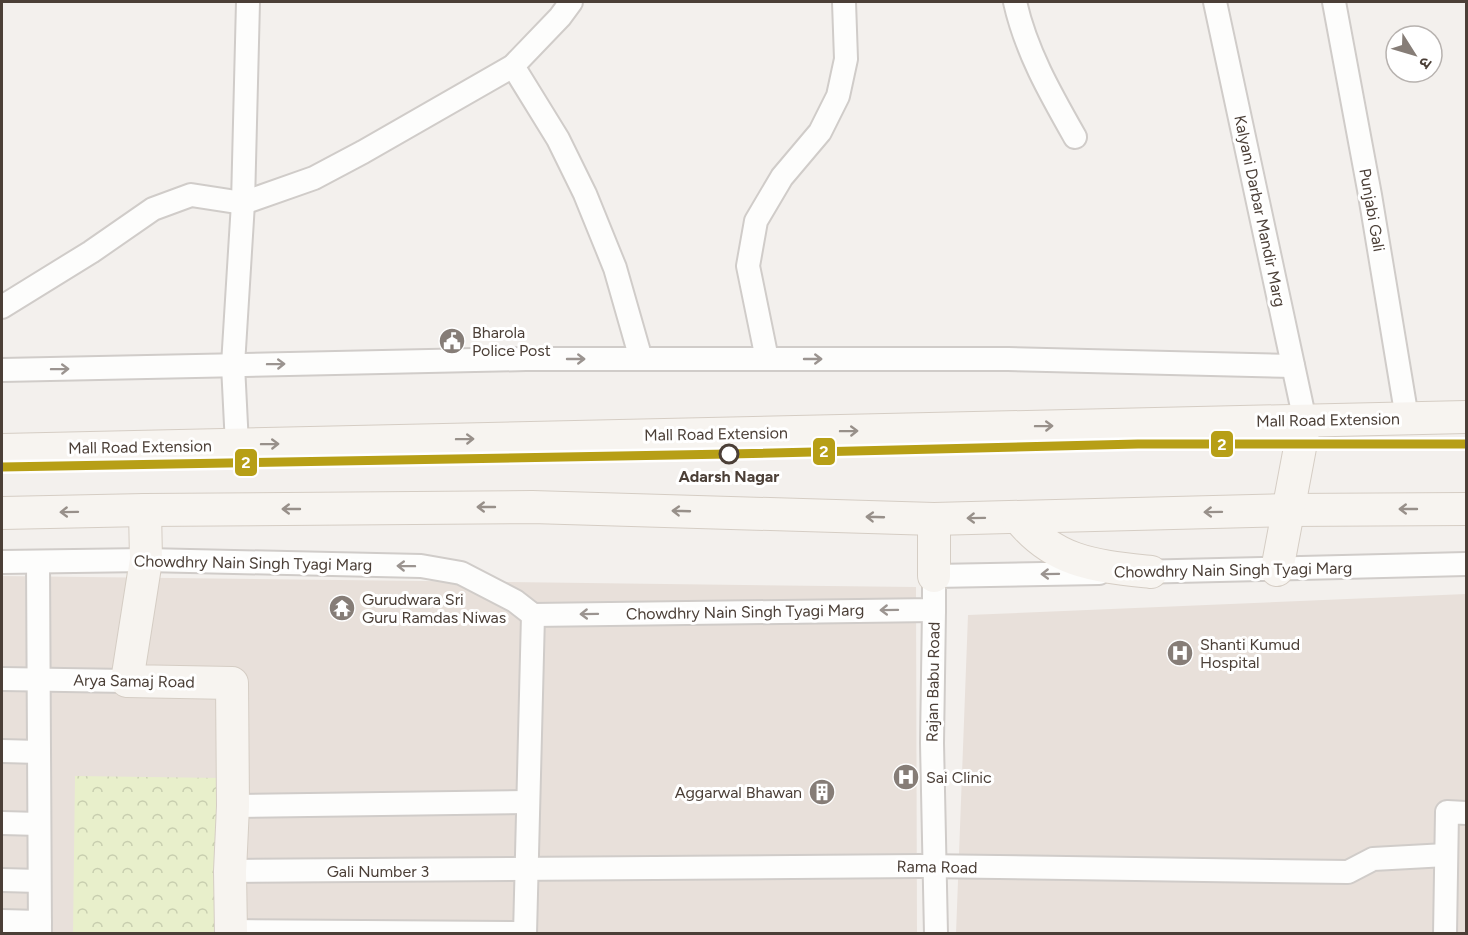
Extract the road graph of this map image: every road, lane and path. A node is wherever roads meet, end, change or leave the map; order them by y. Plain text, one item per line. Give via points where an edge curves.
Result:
1 (248, 2) edge
2 (571, 2) edge
3 (844, 2) edge
4 (1015, 2) edge
5 (1215, 2) edge
6 (1334, 2) edge
7 (513, 66) junction
8 (1075, 137) dead end
9 (243, 203) junction
10 (2, 307) edge
11 (641, 359) junction
12 (767, 359) junction
13 (233, 365) junction
14 (1293, 366) junction
15 (2, 370) edge
16 (1467, 417) edge
17 (1407, 418) junction
18 (1305, 421) junction
19 (237, 445) junction
20 (2, 450) edge
21 (1467, 509) edge
22 (145, 510) junction
23 (1288, 510) junction
24 (2, 513) edge
25 (1018, 517) junction
26 (934, 519) junction
27 (146, 560) junction
28 (2, 562) edge
29 (38, 563) junction
30 (1467, 564) edge
31 (1277, 570) junction
32 (1151, 572) junction
33 (934, 576) junction
34 (934, 610) junction
35 (533, 615) junction
36 (2, 679) edge
37 (40, 680) junction
38 (127, 681) junction
39 (2, 751) edge
40 (39, 752) junction
41 (528, 802) junction
42 (233, 806) junction
43 (1467, 813) edge
44 (2, 823) edge
45 (39, 824) junction
46 (1446, 855) junction
47 (934, 867) junction
48 (526, 870) junction
49 (230, 871) junction
50 (2, 880) edge
51 (39, 881) junction
52 (2, 921) edge
53 (40, 928) edge
54 (231, 932) edge
55 (525, 933) edge
56 (936, 933) edge
57 (1445, 933) edge

1 - 9 street
2 - 7 street
3 - 12 street via 846,59 838,96 820,132 782,177 756,222 748,266
4 - 8 street via 1037,69
5 - 14 street, Kalyani Darbar Mandir Marg
6 - 17 street, Punjabi Gali
7 - 9 street via 314,178
7 - 11 street via 558,139 585,194 615,268
9 - 10 street via 191,195 153,209
9 - 13 street
11 - 12 street
13 -> 11 street
12 -> 14 street via 1008,359
15 -> 13 street
13 - 19 street
14 - 18 street, Kalyani Darbar Mandir Marg
16 - 17 main road, Mall Road Extension
17 - 18 main road, Mall Road Extension
19 -> 18 main road, Mall Road Extension
18 - 23 main road
19 - 20 main road, Mall Road Extension
21 -> 23 main road
22 -> 24 main road
26 -> 22 main road via 532,507
22 - 27 main road
23 -> 25 main road
23 - 31 main road
25 -> 26 main road
25 - 32 main road via 1037,538 1064,554 1098,567
26 - 33 main road
27 - 29 street, Chowdhry Nain Singh Tyagi Marg
35 -> 27 street, Chowdhry Nain Singh Tyagi Marg via 515,600 460,573 422,566
27 - 38 main road
28 - 29 street, Chowdhry Nain Singh Tyagi Marg
29 - 37 street
30 - 31 street, Chowdhry Nain Singh Tyagi Marg
31 - 32 street, Chowdhry Nain Singh Tyagi Marg
32 -> 33 street, Chowdhry Nain Singh Tyagi Marg
33 - 34 street
34 -> 35 street, Chowdhry Nain Singh Tyagi Marg
34 - 47 street, Rajan Babu Road
35 - 41 street
36 - 37 street, Arya Samaj Road
37 - 38 street, Arya Samaj Road
37 - 40 street
38 - 42 main road, Arya Samaj Road via 231,683
39 - 40 street
40 - 45 street
41 - 42 street
41 - 48 street
42 - 49 main road, Arya Samaj Road
43 - 46 street via 1447,812
44 - 45 street
45 - 51 street
46 - 47 street, Rama Road via 1373,859 1348,872
46 - 57 street
47 - 48 street, Rama Road
47 - 56 street, Rajan Babu Road
48 - 49 street, Gali Number 3
48 - 55 street
49 - 54 main road, Arya Samaj Road
50 - 51 street
51 - 53 street
52 - 53 street
54 - 55 street

